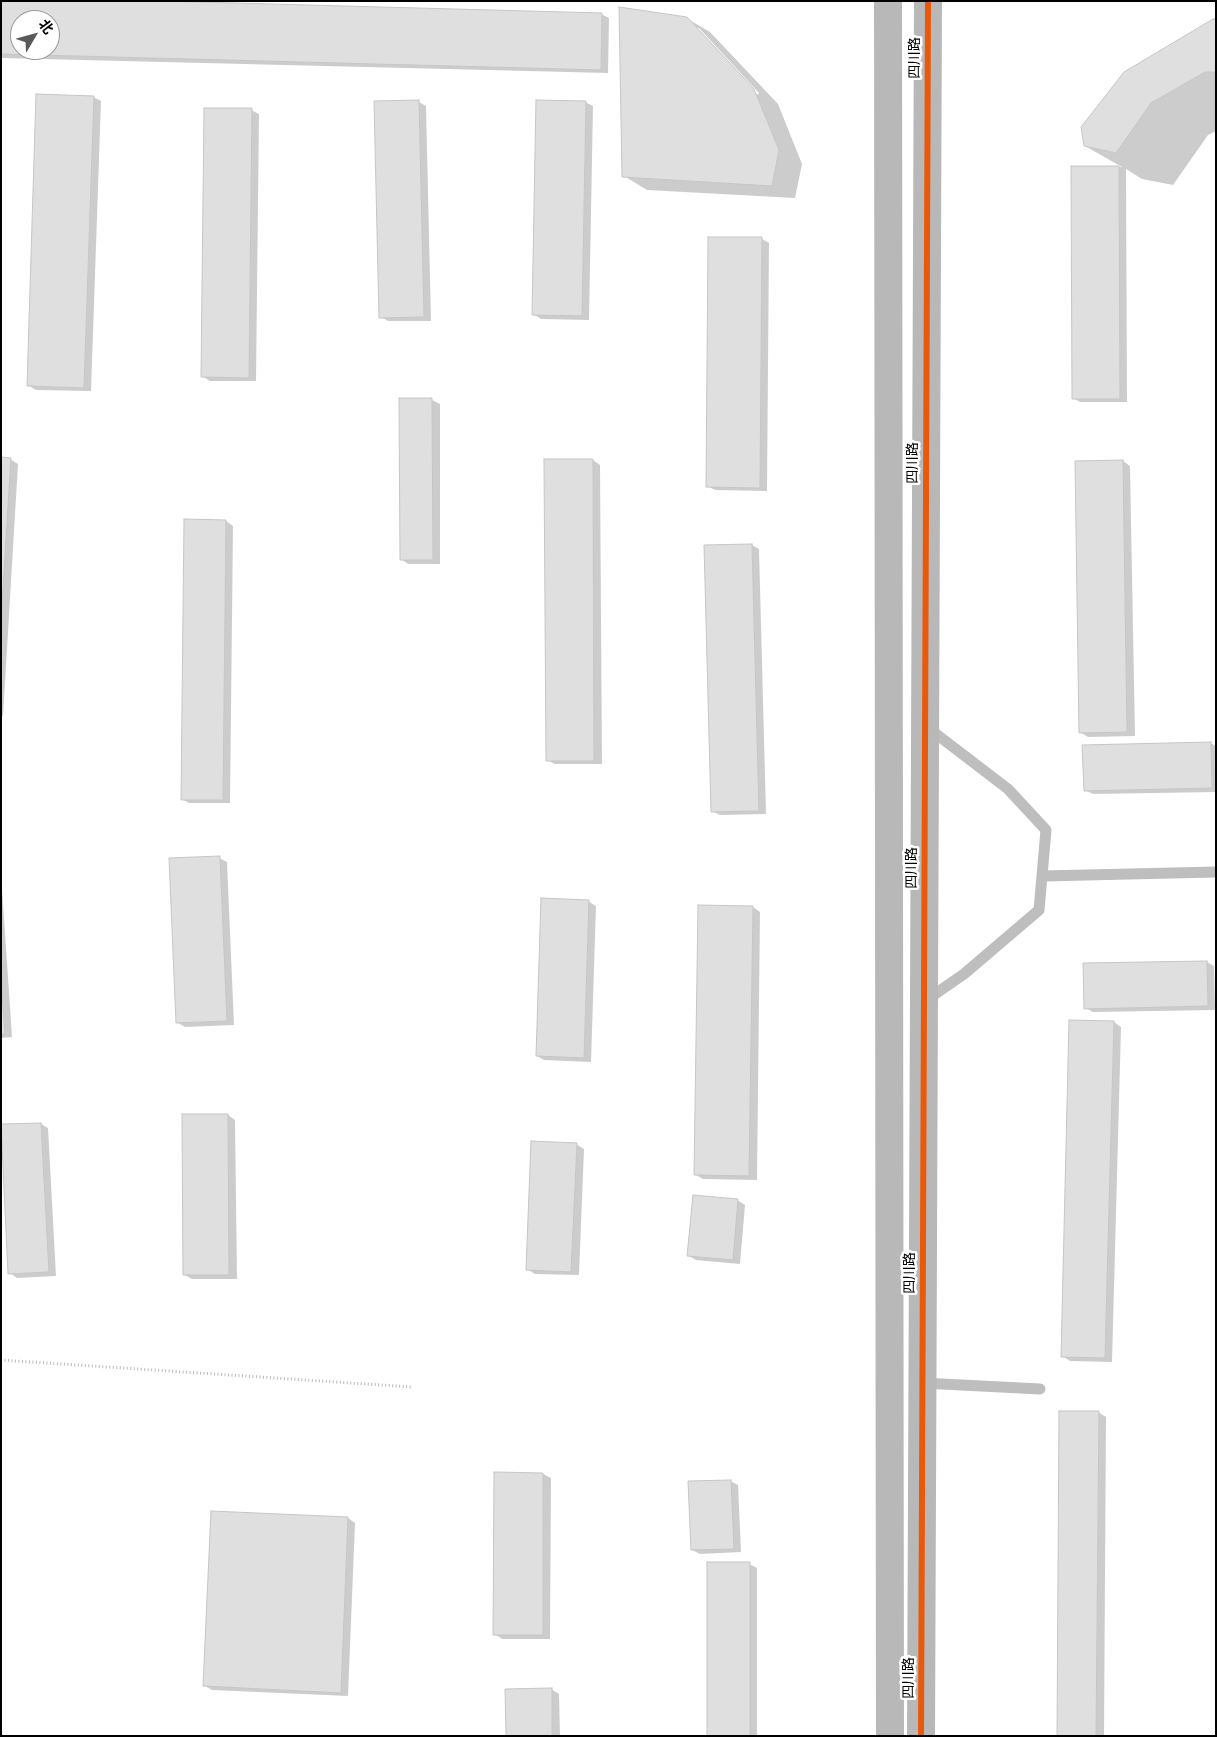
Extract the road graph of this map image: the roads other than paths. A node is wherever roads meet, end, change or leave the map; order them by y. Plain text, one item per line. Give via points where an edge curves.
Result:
1 (888, 1) edge
2 (928, 1) edge
3 (925, 726) junction
4 (1216, 872) edge
5 (1043, 876) junction
6 (924, 1002) junction
7 (922, 1383) junction
8 (1040, 1389) dead end
9 (890, 1736) edge
10 (921, 1736) edge

1 - 9 street, 四川路
2 - 3 street, 四川路
3 - 5 lane via 1008,789 1046,830
3 - 6 street, 四川路
4 - 5 lane
5 - 6 lane via 1038,910 964,974
6 - 7 street, 四川路
7 - 8 lane
7 - 10 street, 四川路

